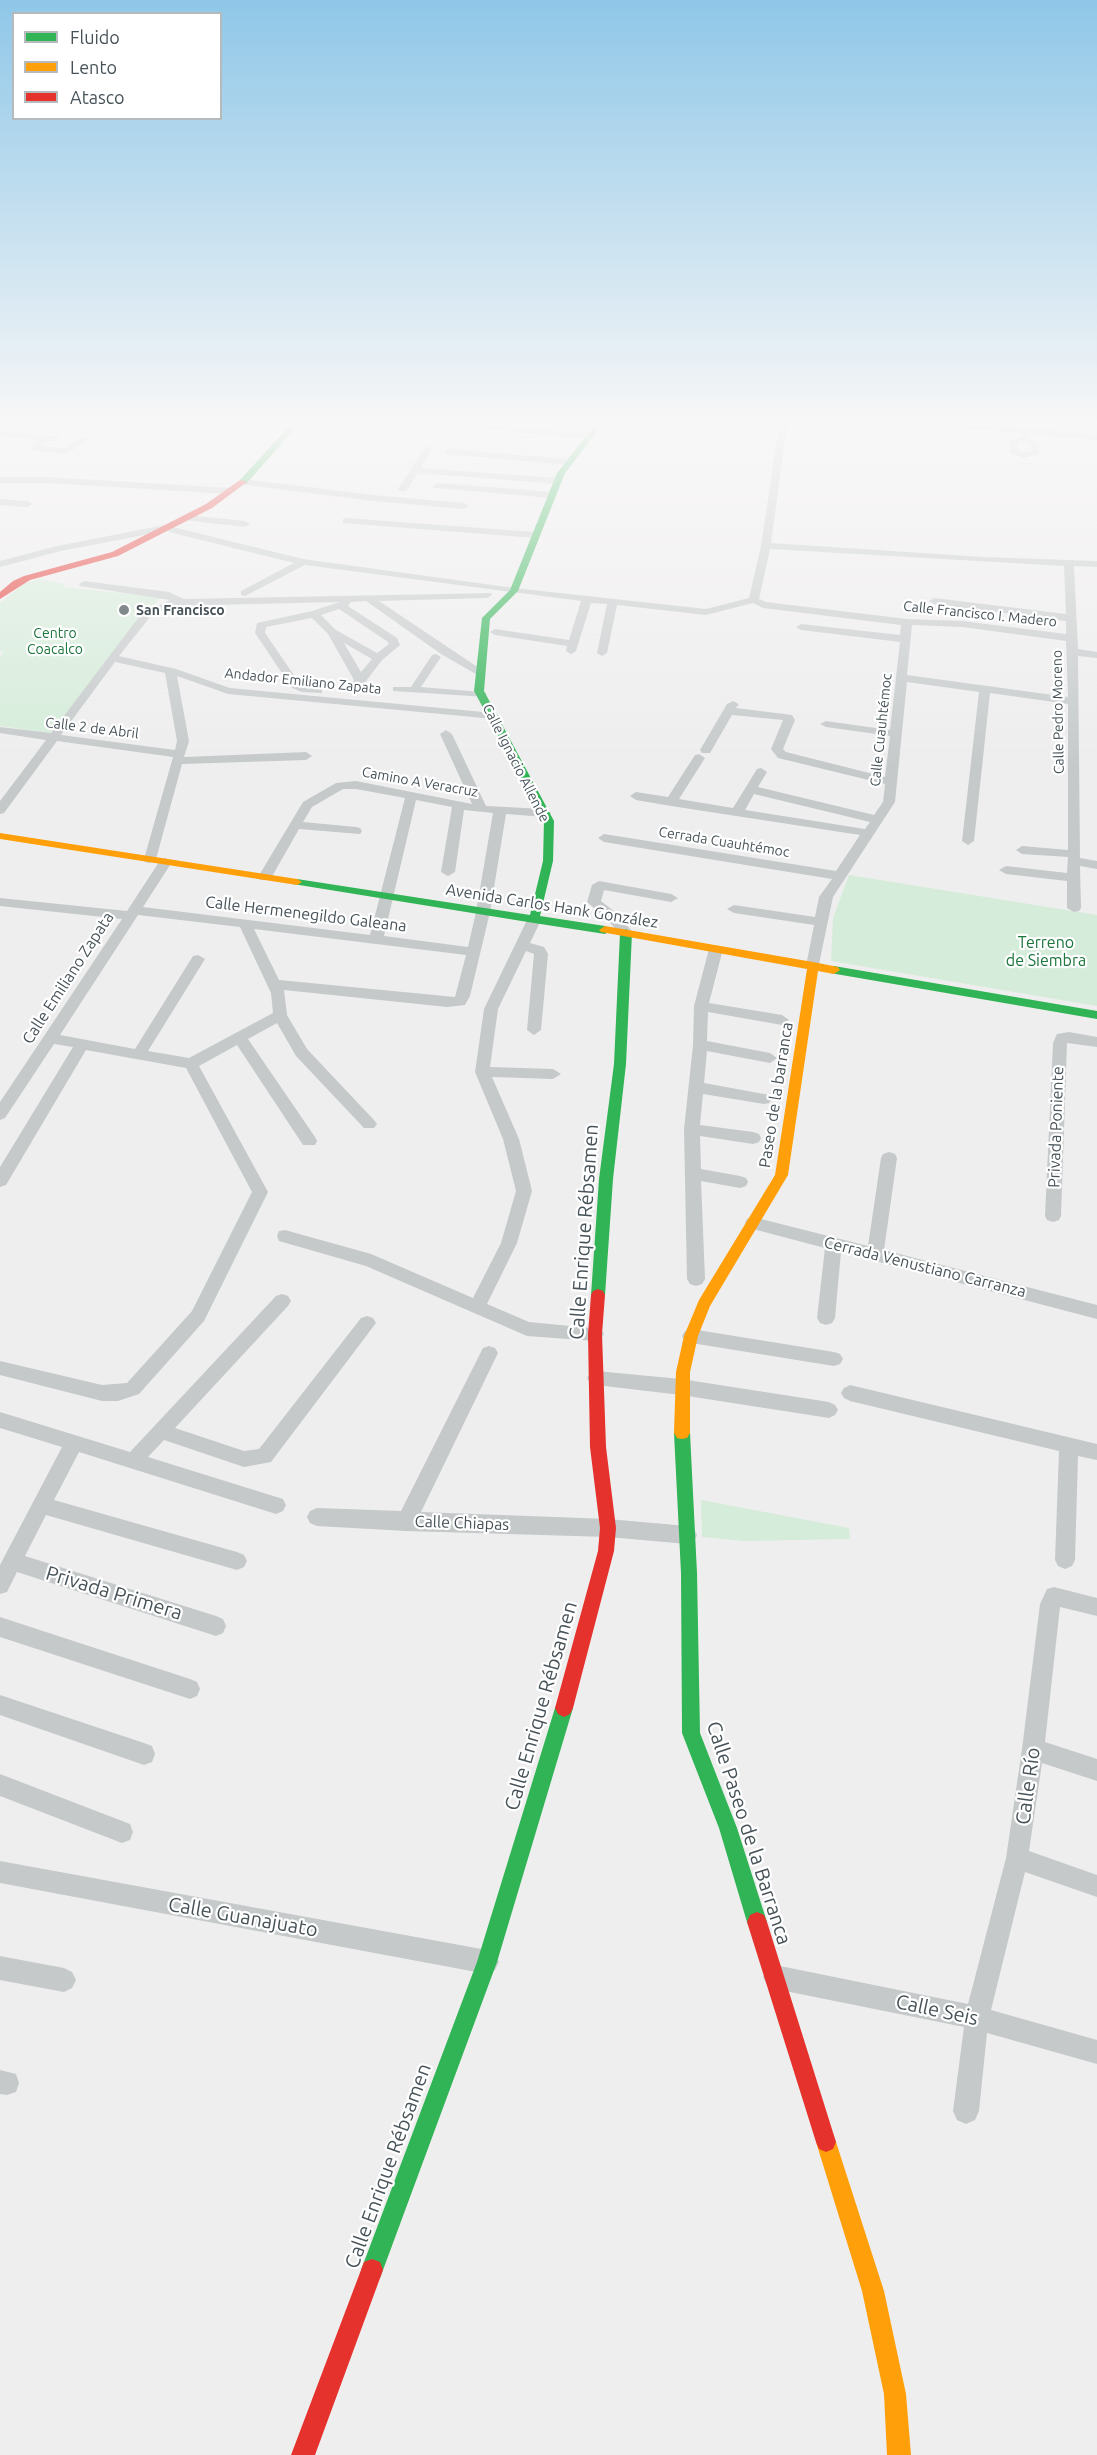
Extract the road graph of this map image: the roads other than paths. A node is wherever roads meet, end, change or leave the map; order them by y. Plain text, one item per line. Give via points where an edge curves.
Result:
1 (104, 540) edge
2 (143, 540) edge
3 (212, 540) edge
4 (533, 540) edge
5 (767, 540) edge
6 (766, 546) junction
7 (303, 562) junction
8 (1069, 563) junction
9 (0, 564) edge
10 (1097, 564) edge
11 (84, 584) dead end
12 (936, 587) dead end
13 (513, 592) junction
14 (245, 593) dead end
15 (0, 595) edge
16 (353, 598) junction
17 (368, 598) junction
18 (587, 599) junction
19 (754, 600) junction
20 (934, 601) junction
21 (182, 602) junction
22 (614, 602) junction
23 (341, 606) junction
24 (314, 614) junction
25 (1071, 618) junction
26 (907, 622) junction
27 (932, 623) junction
28 (801, 627) dead end
29 (332, 632) junction
30 (495, 632) dead end
31 (1071, 638) junction
32 (905, 639) junction
33 (1072, 652) junction
34 (602, 653) dead end
35 (1097, 655) edge
36 (436, 657) dead end
37 (112, 658) junction
38 (378, 658) junction
39 (170, 671) junction
40 (481, 674) junction
41 (902, 678) junction
42 (360, 680) junction
43 (397, 689) dead end
44 (414, 690) junction
45 (985, 690) junction
46 (352, 695) junction
47 (482, 695) junction
48 (375, 698) dead end
49 (1074, 701) junction
50 (494, 716) junction
51 (826, 724) dead end
52 (0, 730) edge
53 (446, 734) dead end
54 (897, 734) junction
55 (52, 738) junction
56 (306, 756) dead end
57 (178, 758) junction
58 (761, 771) dead end
59 (892, 776) junction
60 (750, 789) junction
61 (411, 796) junction
62 (636, 796) dead end
63 (671, 802) junction
64 (459, 805) junction
65 (814, 805) junction
66 (481, 809) junction
67 (0, 810) edge
68 (500, 810) junction
69 (737, 812) junction
70 (544, 813) junction
71 (878, 820) junction
72 (805, 823) junction
73 (296, 825) junction
74 (356, 831) dead end
75 (869, 834) junction
76 (0, 836) edge
77 (604, 838) dead end
78 (968, 841) dead end
79 (1022, 850) dead end
80 (1074, 858) junction
81 (150, 859) junction
82 (166, 862) junction
83 (1097, 865) edge
84 (1006, 870) dead end
85 (448, 872) dead end
86 (840, 876) junction
87 (265, 877) junction
88 (1074, 878) junction
89 (388, 897) junction
90 (671, 898) dead end
91 (0, 902) edge
92 (1074, 908) dead end
93 (734, 909) dead end
94 (483, 912) junction
95 (133, 913) junction
96 (534, 920) junction
97 (820, 922) junction
98 (245, 924) junction
99 (626, 933) junction
100 (376, 940) junction
101 (521, 946) junction
102 (716, 949) junction
103 (474, 952) junction
104 (198, 959) dead end
105 (813, 966) junction
106 (273, 984) junction
107 (701, 1006) junction
108 (280, 1015) junction
109 (1097, 1015) edge
110 (782, 1020) dead end
111 (534, 1030) dead end
112 (239, 1037) junction
113 (50, 1038) junction
114 (1097, 1042) edge
115 (82, 1044) junction
116 (700, 1046) junction
117 (139, 1054) junction
118 (770, 1058) dead end
119 (191, 1064) junction
120 (482, 1072) junction
121 (553, 1074) dead end
122 (696, 1087) junction
123 (764, 1099) dead end
124 (0, 1114) edge
125 (369, 1124) dead end
126 (692, 1129) junction
127 (753, 1138) dead end
128 (309, 1141) dead end
129 (889, 1158) dead end
130 (694, 1174) junction
131 (0, 1181) edge
132 (740, 1182) dead end
133 (1053, 1216) dead end
134 (753, 1223) junction
135 (285, 1236) dead end
136 (834, 1244) junction
137 (875, 1255) junction
138 (696, 1279) dead end
139 (282, 1301) dead end
140 (477, 1306) junction
141 (1097, 1312) edge
142 (826, 1318) dead end
143 (368, 1323) dead end
144 (595, 1334) junction
145 (691, 1336) junction
146 (489, 1353) dead end
147 (834, 1359) dead end
148 (0, 1368) edge
149 (596, 1378) junction
150 (681, 1387) junction
151 (850, 1393) dead end
152 (829, 1410) dead end
153 (0, 1420) edge
154 (161, 1431) junction
155 (74, 1443) junction
156 (1070, 1446) junction
157 (1097, 1452) edge
158 (133, 1461) junction
159 (41, 1505) junction
160 (276, 1505) dead end
161 (317, 1517) dead end
162 (406, 1522) junction
163 (608, 1528) junction
164 (687, 1535) junction
165 (1065, 1560) dead end
166 (12, 1561) junction
167 (237, 1561) dead end
168 (0, 1585) edge
169 (1097, 1607) edge
170 (216, 1626) dead end
171 (0, 1627) edge
172 (190, 1689) dead end
173 (0, 1705) edge
174 (1034, 1749) junction
175 (144, 1754) dead end
176 (1097, 1770) edge
177 (0, 1785) edge
178 (122, 1832) dead end
179 (1017, 1858) junction
180 (0, 1872) edge
181 (1097, 1886) edge
182 (487, 1962) junction
183 (0, 1968) edge
184 (775, 1977) junction
185 (64, 1980) dead end
186 (977, 2018) junction
187 (1097, 2052) edge
188 (966, 2111) dead end
189 (303, 2455) edge
190 (899, 2455) edge

1 - 9 street, Calle Francisco I. Madero
2 - 15 street via 115,554 27,578
3 - 7 street, Calle Francisco I. Madero
4 - 13 street, Calle Ignacio Allende
5 - 6 street
6 - 8 street
6 - 19 street
7 - 13 street, Calle Francisco I. Madero
7 - 14 street
8 - 10 street
8 - 25 street, Calle Pedro Moreno
11 - 21 street via 169,595
12 - 20 street
13 - 17 street
13 - 18 street, Calle Francisco I. Madero
13 - 40 street, Calle Ignacio Allende via 486,618
16 - 17 street
16 - 21 street
16 - 23 street
17 - 40 street
18 - 22 street, Calle Francisco I. Madero
18 - 30 street via 572,647
19 - 22 street, Calle Francisco I. Madero via 706,612
19 - 26 street, Calle Francisco I. Madero via 763,605
20 - 25 street
20 - 27 street
21 - 37 street via 168,603 146,615
22 - 34 street
23 - 24 street
23 - 38 street via 393,640 395,645
24 - 29 street
24 - 46 street via 261,625 260,633 296,686
25 - 31 street, Calle Pedro Moreno
26 - 27 street, Calle Francisco I. Madero
26 - 32 street, Calle Cuauhtémoc
27 - 31 street, Calle Francisco I. Madero
28 - 32 street
29 - 38 street
29 - 42 street
31 - 33 street, Calle Pedro Moreno
32 - 41 street, Calle Cuauhtémoc
33 - 35 street
33 - 49 street, Calle Pedro Moreno
36 - 44 street
37 - 39 street, Andador Emiliano Zapata
37 - 55 street
38 - 42 street
39 - 50 street, Andador Emiliano Zapata via 228,692
39 - 57 street via 183,741
40 - 47 street, Calle Ignacio Allende
41 - 45 street
41 - 54 street, Calle Cuauhtémoc
42 - 46 street
43 - 44 street
44 - 47 street
45 - 49 street
45 - 78 street
46 - 48 street
47 - 50 street, Calle Ignacio Allende
49 - 80 street, Calle Pedro Moreno
50 - 70 street, Calle Ignacio Allende
51 - 54 street
52 - 55 street, Calle 2 de Abril
53 - 66 street
54 - 59 street, Calle Cuauhtémoc
55 - 57 street, Calle 2 de Abril
55 - 67 street
56 - 57 street, Calle 2 de Abril
57 - 81 street
58 - 60 street
59 - 63 street via 778,752 788,717 731,707
59 - 71 street, Calle Cuauhtémoc via 889,802
60 - 65 street
60 - 69 street
61 - 64 street, Camino A Veracruz
61 - 73 street, Camino A Veracruz via 356,785 340,786 308,805
61 - 89 street
62 - 63 street
63 - 69 street
64 - 66 street, Camino A Veracruz
64 - 85 street
65 - 71 street
65 - 72 street
66 - 68 street, Camino A Veracruz
68 - 70 street, Camino A Veracruz
68 - 94 street
69 - 72 street
70 - 96 street, Calle Ignacio Allende via 549,821 548,861
71 - 75 street, Calle Cuauhtémoc
72 - 75 street
73 - 74 street
73 - 87 street, Camino A Veracruz
75 - 86 street, Calle Cuauhtémoc
76 - 81 street, Avenida Carlos Hank González
77 - 86 street, Cerrada Cuauhtémoc
79 - 80 street
80 - 83 street
80 - 88 street, Calle Pedro Moreno
81 - 82 street, Avenida Carlos Hank González
82 - 87 street, Avenida Carlos Hank González
82 - 95 street, Calle Emiliano Zapata
84 - 88 street
86 - 97 street, Calle Cuauhtémoc via 826,897
87 - 89 street, Avenida Carlos Hank González
88 - 92 street, Calle Pedro Moreno
89 - 94 street, Avenida Carlos Hank González
89 - 100 street
90 - 99 street via 599,885 594,902
91 - 95 street, Calle Hermenegildo Galeana
93 - 97 street
94 - 96 street, Avenida Carlos Hank González
94 - 103 street
95 - 98 street, Calle Hermenegildo Galeana
95 - 113 street, Calle Emiliano Zapata
96 - 99 street, Avenida Carlos Hank González
96 - 101 street
97 - 105 street, Calle Cuauhtémoc
98 - 100 street, Calle Hermenegildo Galeana
98 - 106 street
99 - 102 street, Avenida Carlos Hank González
99 - 144 street, Calle Enrique Rébsamen via 620,1064 606,1179
100 - 103 street, Calle Hermenegildo Galeana
101 - 111 street via 541,954
101 - 120 street via 491,1010
102 - 105 street, Avenida Carlos Hank González
102 - 107 street
103 - 106 street via 460,1002
104 - 117 street
105 - 109 street, Avenida Carlos Hank González
105 - 134 street, Paseo de la barranca via 781,1175
106 - 108 street
107 - 110 street
107 - 116 street
108 - 112 street
108 - 125 street via 301,1052
112 - 119 street
112 - 128 street
113 - 115 street
113 - 124 street, Calle Emiliano Zapata
114 - 133 street, Privada Poniente via 1062,1038
115 - 117 street
115 - 131 street
116 - 118 street
116 - 122 street
117 - 119 street
119 - 148 street via 260,1192 198,1316 133,1389 118,1393 102,1394
120 - 121 street
120 - 140 street via 511,1138 524,1191 509,1243
122 - 123 street
122 - 126 street
126 - 127 street
126 - 130 street
129 - 137 street
130 - 132 street
130 - 138 street
134 - 136 street, Cerrada Venustiano Carranza
134 - 145 street, Calle Paseo de la Barranca via 704,1304
135 - 140 street via 371,1261
136 - 137 street, Cerrada Venustiano Carranza
136 - 142 street
137 - 141 street, Cerrada Venustiano Carranza
139 - 154 street
140 - 144 street via 527,1329
143 - 154 street via 264,1456 244,1459
144 - 149 street, Calle Enrique Rébsamen
145 - 147 street
145 - 150 street, Calle Paseo de la Barranca
146 - 162 street
149 - 150 street
149 - 163 street, Calle Enrique Rébsamen via 598,1447
150 - 152 street
150 - 164 street, Calle Paseo de la Barranca
151 - 156 street
153 - 155 street
154 - 158 street
155 - 158 street
155 - 159 street
156 - 157 street
156 - 165 street
158 - 160 street
159 - 166 street
159 - 167 street
161 - 162 street, Calle Chiapas
162 - 163 street, Calle Chiapas
163 - 164 street, Calle Chiapas
163 - 182 street, Calle Enrique Rébsamen via 606,1551 577,1666
164 - 184 street, Calle Paseo de la Barranca via 691,1732 728,1828
166 - 168 street
166 - 170 street, Privada Primera
169 - 174 street, Calle Río via 1054,1596 1050,1604
171 - 172 street
173 - 175 street
174 - 176 street
174 - 179 street, Calle Río
177 - 178 street
179 - 181 street
179 - 186 street, Calle Río
180 - 182 street, Calle Guanajuato
182 - 189 street, Calle Enrique Rébsamen
183 - 185 street
184 - 186 street, Calle Seis
184 - 190 street, Calle Paseo de la Barranca via 873,2291 895,2394
186 - 187 street, Calle Seis
186 - 188 street, Calle Río

